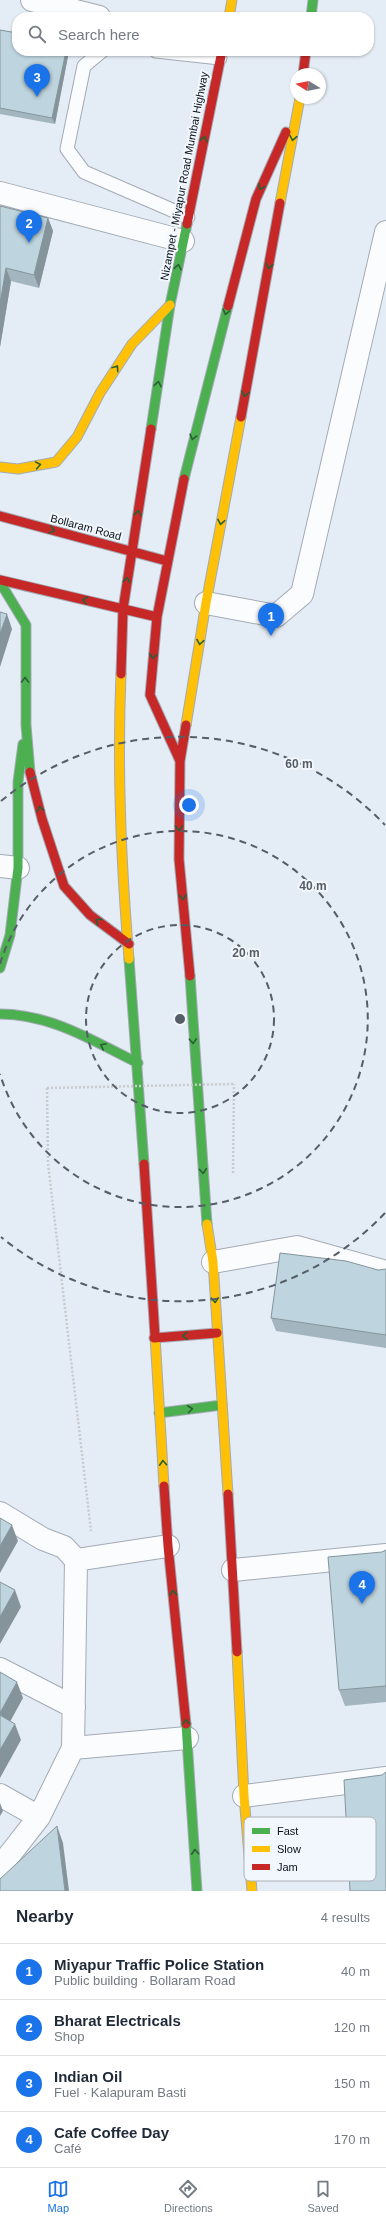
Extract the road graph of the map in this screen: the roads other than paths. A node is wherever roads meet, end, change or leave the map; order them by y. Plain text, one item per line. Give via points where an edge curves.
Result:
1 (32, 0) edge
2 (232, 0) edge
3 (313, 0) edge
4 (79, 12) edge
5 (230, 12) edge
6 (312, 12) edge
7 (96, 56) edge
8 (221, 56) edge
9 (305, 56) edge
10 (304, 68) edge
11 (298, 104) edge
12 (299, 104) edge
13 (0, 193) edge
14 (188, 217) junction
15 (386, 232) edge
16 (183, 241) junction
17 (170, 305) junction
18 (0, 467) edge
19 (0, 516) edge
20 (132, 551) junction
21 (166, 560) junction
22 (0, 581) edge
23 (206, 603) junction
24 (123, 609) junction
25 (157, 617) junction
26 (26, 725) junction
27 (180, 761) junction
28 (9, 867) edge
29 (130, 944) junction
30 (0, 968) edge
31 (0, 1014) edge
32 (138, 1064) junction
33 (213, 1262) junction
34 (386, 1272) edge
35 (217, 1333) junction
36 (154, 1338) junction
37 (222, 1405) junction
38 (159, 1413) junction
39 (0, 1513) edge
40 (168, 1546) junction
41 (386, 1555) edge
42 (85, 1558) junction
43 (233, 1570) junction
44 (0, 1669) edge
45 (74, 1707) junction
46 (187, 1738) junction
47 (73, 1748) junction
48 (386, 1778) edge
49 (0, 1795) edge
50 (244, 1796) junction
51 (39, 1817) junction
52 (246, 1817) edge
53 (0, 1867) edge
54 (251, 1881) edge
55 (197, 1891) edge
56 (252, 1891) edge

1 - 4 street
2 - 5 main road
3 - 6 main road
7 - 14 lane via 84,66 67,149 84,172
14 -> 8 main road, Nizampet - Miyapur Road Mumbai Highway
9 - 10 main road
11 -> 21 main road via 256,199 187,462
12 -> 23 main road
13 - 16 street
14 - 16 main road, Nizampet - Miyapur Road Mumbai Highway
15 - 23 street via 302,594 276,616
17 -> 16 main road, Nizampet - Miyapur Road Mumbai Highway
18 -> 17 main road via 18,469 56,462 76,437 100,393 132,344
20 -> 17 main road, Nizampet - Miyapur Road Mumbai Highway
19 -> 20 main road, Bollaram Road
20 - 21 main road, Bollaram Road
24 -> 20 main road, Nizampet - Miyapur Road Mumbai Highway
21 - 25 main road
24 -> 22 main road
26 -> 22 main road via 26,625
23 -> 27 main road
24 - 25 main road
24 - 29 main road, Nizampet - Miyapur Road Mumbai Highway via 119,713 121,861
25 -> 27 main road via 150,695
26 - 28 main road
29 -> 26 main road via 90,915 64,886 30,773
27 -> 33 main road via 179,859 188,946 207,1223
28 - 30 main road via 10,935
29 - 32 main road, Nizampet - Miyapur Road Mumbai Highway
32 -> 31 main road via 51,1021 15,1014
32 - 36 main road, Nizampet - Miyapur Road Mumbai Highway
33 - 34 street via 296,1247
33 -> 35 main road
35 -> 36 main road
35 - 37 main road
36 - 38 main road, Nizampet - Miyapur Road Mumbai Highway
38 -> 37 main road
37 - 43 main road
40 -> 38 main road, Nizampet - Miyapur Road Mumbai Highway
39 - 42 street via 43,1539
40 - 42 street
46 -> 40 main road, Nizampet - Miyapur Road Mumbai Highway
41 - 43 street
42 - 45 street
43 - 50 main road
44 - 45 street
45 - 47 street
46 - 47 street
55 -> 46 main road, Nizampet - Miyapur Road Mumbai Highway
47 - 51 street
48 - 50 street
49 - 51 street
50 - 52 main road
51 - 53 street
54 - 56 main road

